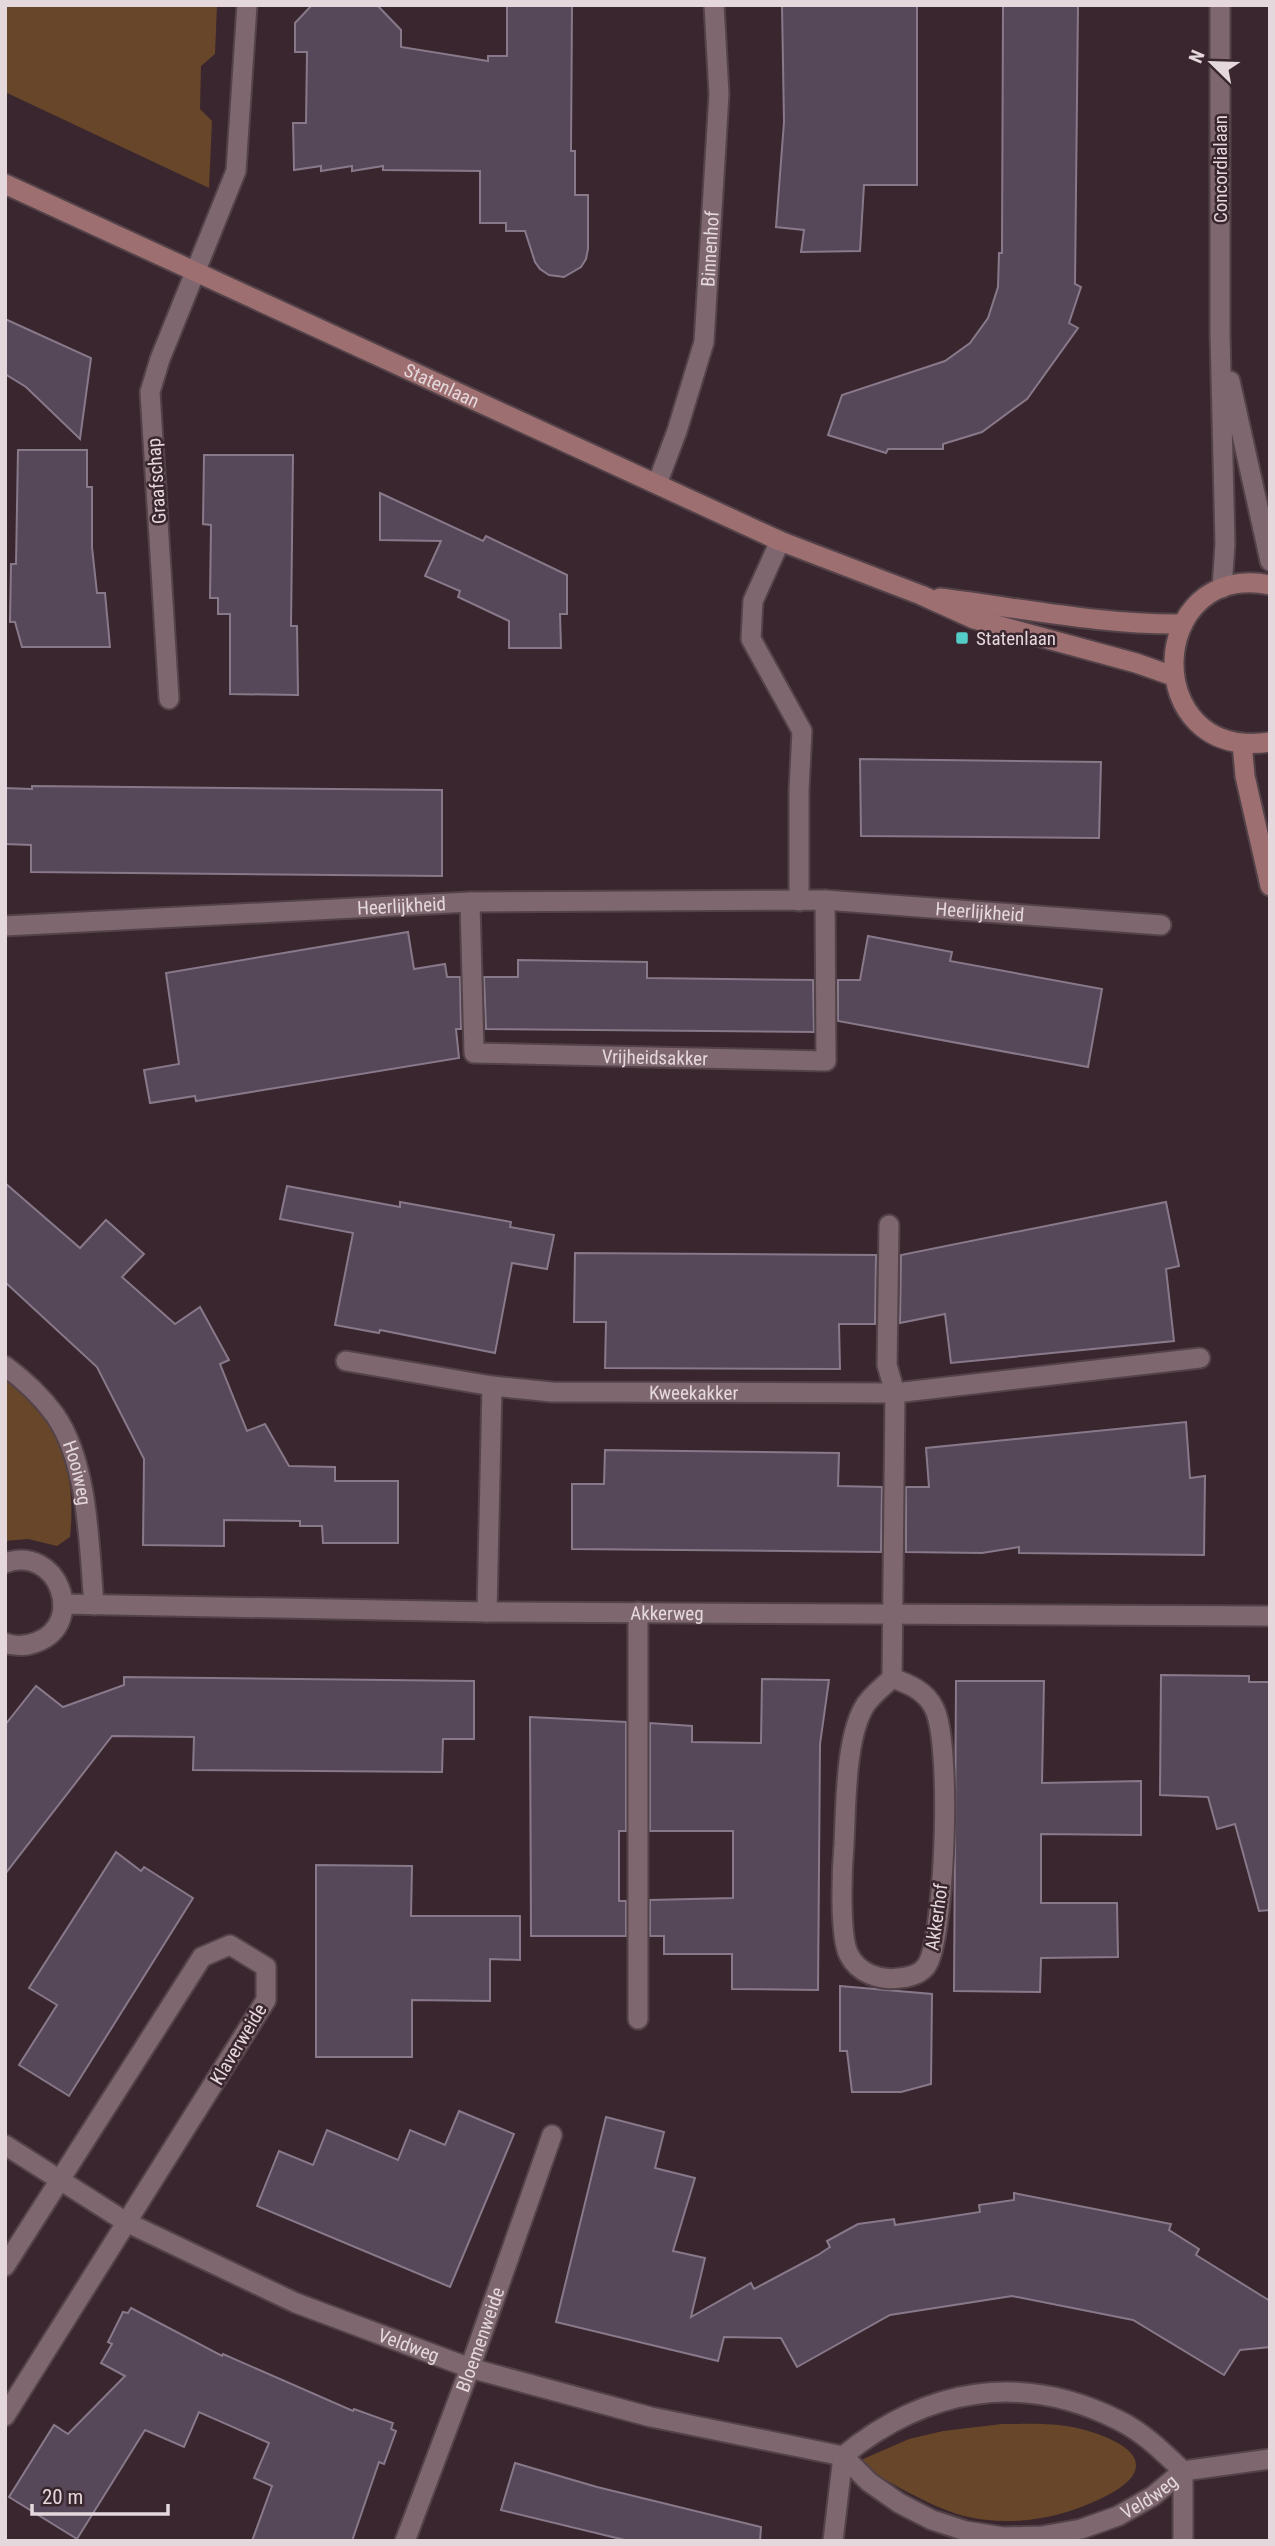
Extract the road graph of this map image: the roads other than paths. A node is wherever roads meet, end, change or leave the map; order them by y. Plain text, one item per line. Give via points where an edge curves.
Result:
1 (247, 5) edge
2 (714, 5) edge
3 (1220, 5) edge
4 (5, 184) edge
5 (197, 272) junction
6 (1220, 333) junction
7 (657, 484) junction
8 (780, 541) junction
9 (1270, 561) edge
10 (1270, 585) edge
11 (1222, 588) junction
12 (921, 595) junction
13 (1182, 624) junction
14 (1173, 676) junction
15 (169, 699) dead end
16 (1270, 742) edge
17 (1242, 743) junction
18 (1270, 886) edge
19 (799, 901) junction
20 (825, 901) junction
21 (470, 902) junction
22 (1161, 925) dead end
23 (5, 926) edge
24 (889, 1225) dead end
25 (1200, 1358) dead end
26 (346, 1362) dead end
27 (5, 1366) edge
28 (492, 1387) junction
29 (895, 1393) junction
30 (5, 1563) edge
31 (63, 1604) junction
32 (94, 1605) junction
33 (487, 1612) junction
34 (638, 1612) junction
35 (892, 1614) junction
36 (1270, 1616) edge
37 (5, 1643) edge
38 (892, 1678) junction
39 (638, 2019) dead end
40 (552, 2135) dead end
41 (5, 2145) edge
42 (60, 2181) junction
43 (126, 2222) junction
44 (5, 2266) edge
45 (470, 2368) junction
46 (5, 2416) edge
47 (844, 2456) junction
48 (1270, 2459) edge
49 (1183, 2471) junction
50 (405, 2541) edge
51 (833, 2541) edge
52 (1183, 2541) edge

1 - 5 street via 236,171
2 - 7 street, Binnenhof via 719,94 704,342
3 - 6 street, Concordialaan
4 - 5 main road, Statenlaan
5 - 7 main road, Statenlaan
5 - 15 street, Graafschap via 163,349 150,392
6 - 9 street, Concordialaan
6 - 11 street, Concordialaan
7 - 8 main road, Statenlaan
8 - 12 main road, Statenlaan
8 - 19 street via 753,601 751,639 802,731
10 - 11 main road via 1240,583
11 - 13 main road via 1206,597
12 - 13 main road, Statenlaan via 1142,625
12 - 14 main road, Statenlaan via 974,620
13 - 14 main road via 1173,649
14 - 17 main road via 1178,696 1198,722 1222,738
16 - 17 main road
17 - 18 main road
19 - 20 street, Heerlijkheid
19 - 21 street, Heerlijkheid
20 - 21 street, Vrijheidsakker via 826,1061 474,1053
20 - 22 street, Heerlijkheid
21 - 23 street, Heerlijkheid
24 - 29 street via 887,1365
25 - 29 street, Kweekakker
26 - 28 street, Kweekakker
27 - 32 street, Hooiweg via 28,1383 57,1417 75,1457
28 - 29 street, Kweekakker via 552,1392
28 - 33 street
29 - 35 street
30 - 31 street via 23,1560 47,1569 56,1579
31 - 32 street, Akkerweg
31 - 37 street via 53,1632 41,1641
32 - 33 street, Akkerweg
33 - 34 street, Akkerweg
34 - 35 street, Akkerweg
34 - 39 street
35 - 36 street, Akkerweg
35 - 38 street
38 - 38 street, Akkerhof via 867,1703 857,1721 843,1848 844,1936 849,1957 869,1975 892,1979 913,1977 929,1963 945,1845 941,1732 934,1707 916,1687
40 - 45 street, Bloemenweide
41 - 42 street, Veldweg
42 - 43 street, Veldweg
42 - 43 street, Klaverweide via 202,1957 230,1945 265,1967 266,2000
42 - 44 street, Klaverweide
43 - 45 street, Veldweg via 296,2304
43 - 46 street, Klaverweide
45 - 47 street, Veldweg via 651,2417
45 - 50 street, Bloemenweide
47 - 49 street, Veldweg via 902,2415 947,2400 1006,2392 1046,2396 1109,2416 1154,2443
47 - 49 street, Veldweg via 869,2482 932,2520 1003,2537 1042,2536 1106,2520 1153,2496
47 - 51 street
48 - 49 street, Veldweg
49 - 52 street

